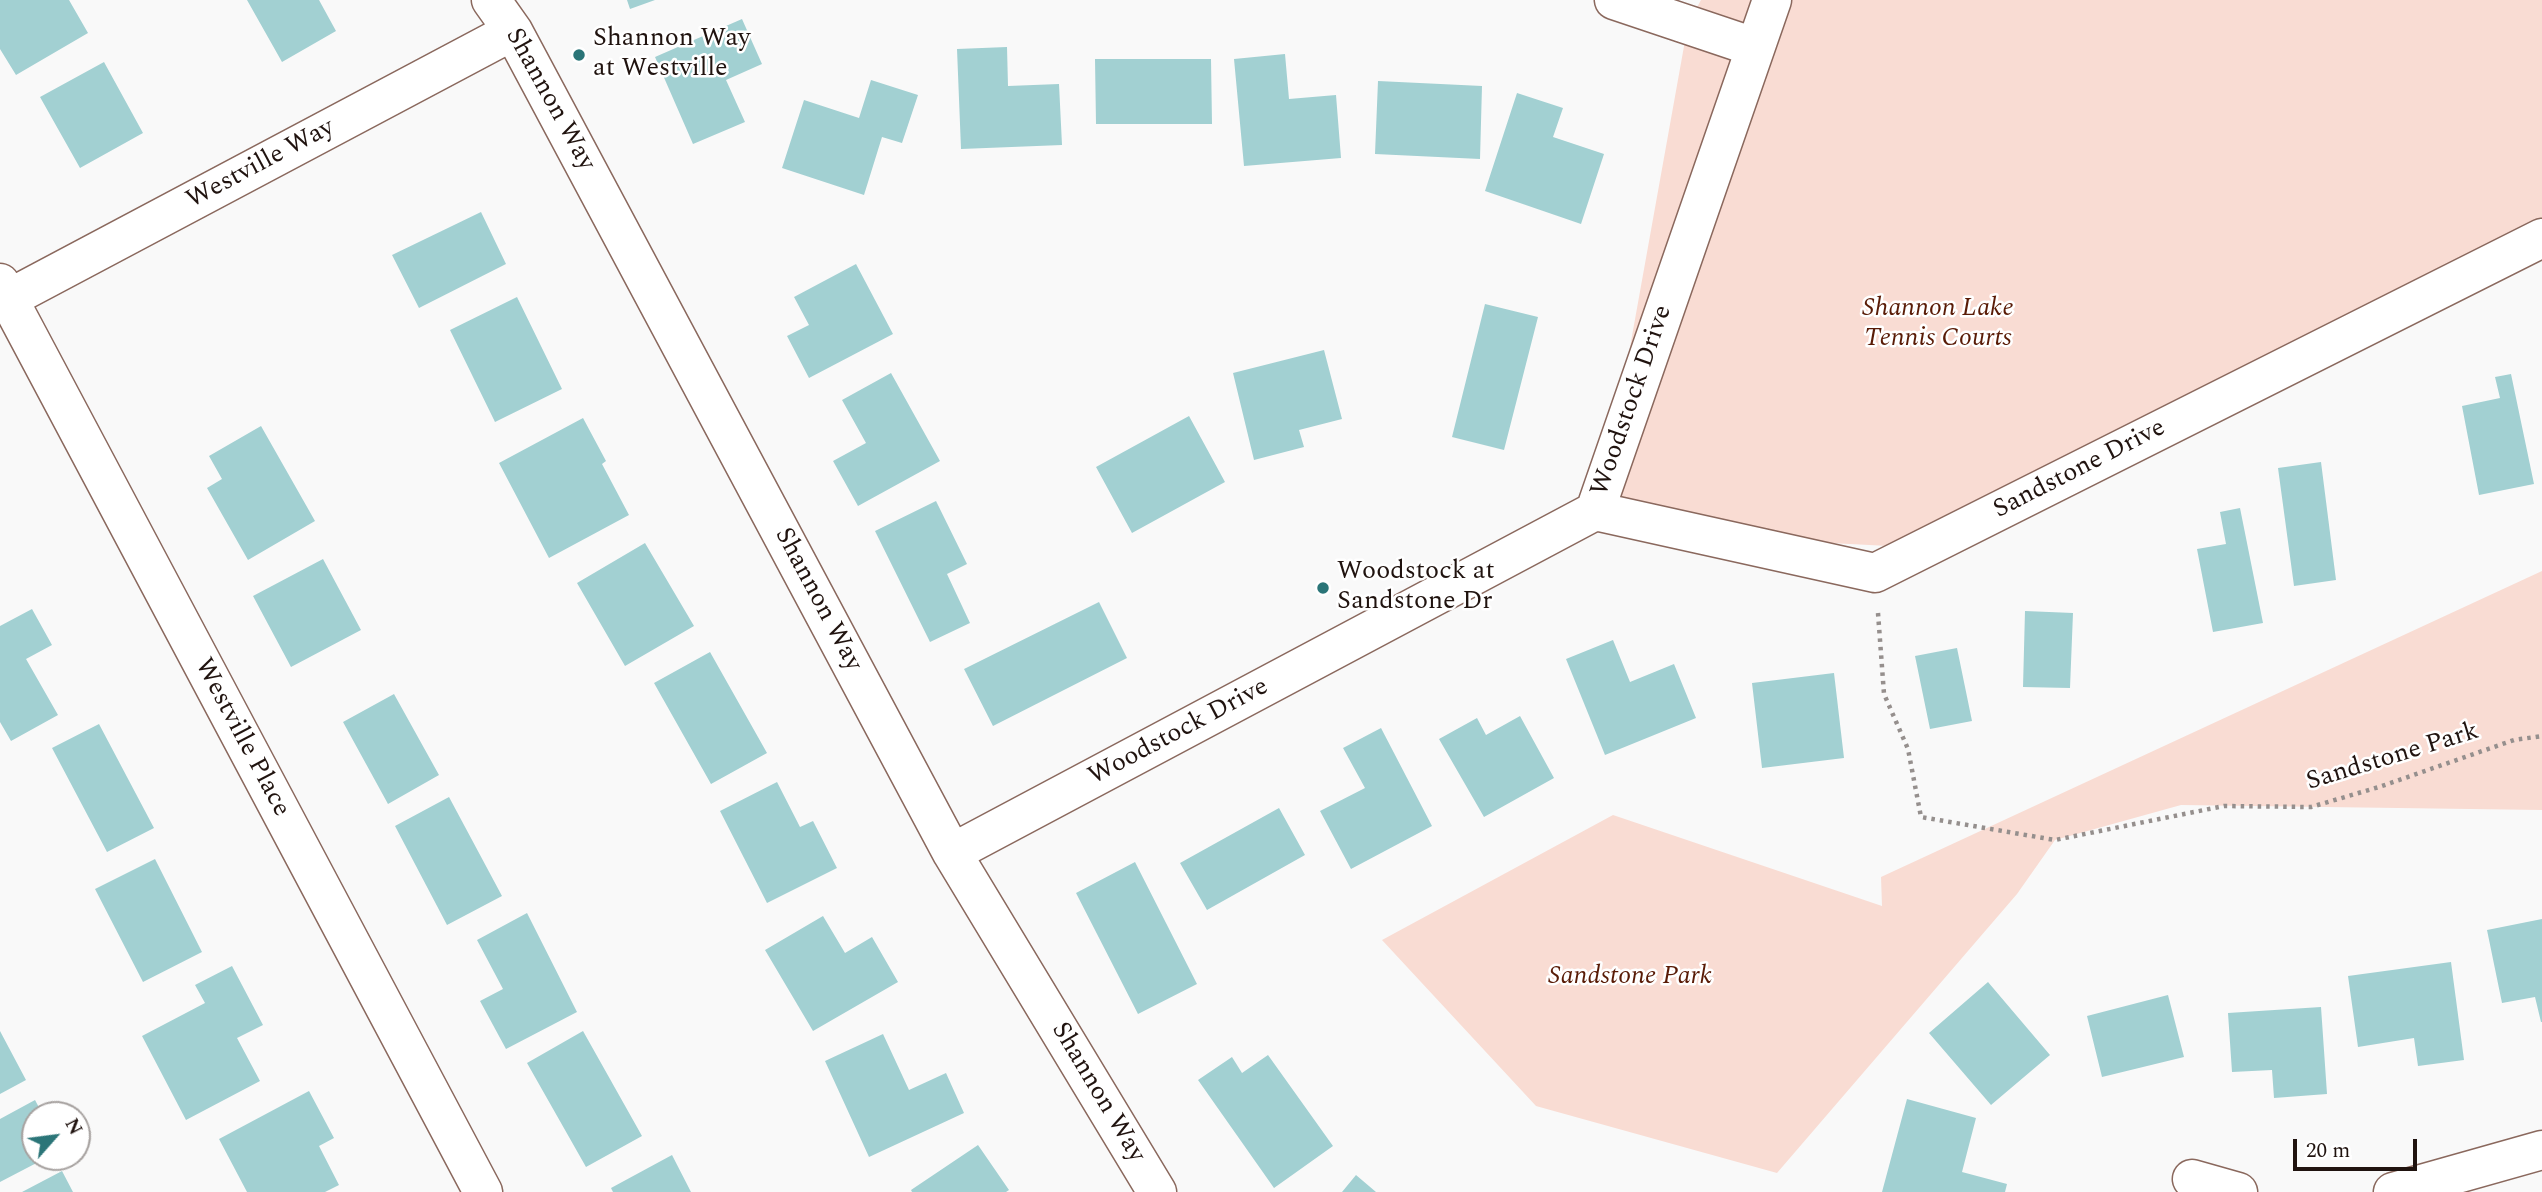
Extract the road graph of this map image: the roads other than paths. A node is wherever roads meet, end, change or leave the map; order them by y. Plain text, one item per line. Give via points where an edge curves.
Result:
1 (491, 0) edge
2 (1614, 0) edge
3 (1772, 0) edge
4 (513, 31) junction
5 (1754, 47) junction
6 (2542, 238) edge
7 (4, 291) edge
8 (1595, 512) junction
9 (952, 853) junction
10 (2542, 1150) edge
11 (2192, 1179) dead end
12 (483, 1192) edge
13 (1157, 1192) edge
14 (2238, 1192) edge
15 (2393, 1192) edge

1 - 4 street, Shannon Way
2 - 5 street
3 - 5 street, Woodstock Drive
4 - 7 street, Westville Way
4 - 9 street, Shannon Way
5 - 8 street, Woodstock Drive
6 - 8 street, Sandstone Drive via 1875,573
7 - 12 street, Westville Place
8 - 9 street, Woodstock Drive
9 - 13 street, Shannon Way
10 - 15 street
11 - 14 street

